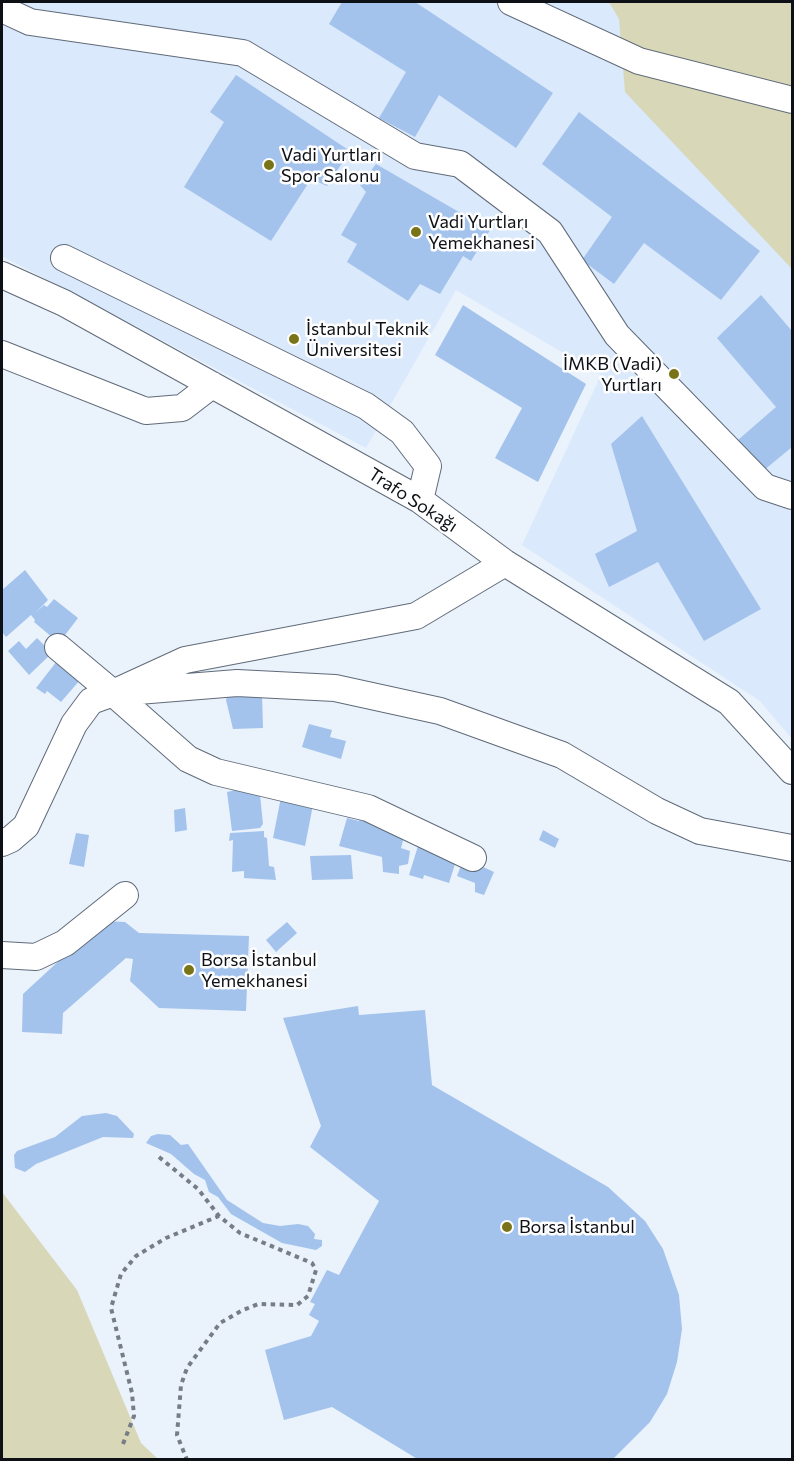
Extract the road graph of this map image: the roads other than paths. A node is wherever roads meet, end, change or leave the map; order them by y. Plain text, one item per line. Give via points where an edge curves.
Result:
1 (511, 2) edge
2 (2, 9) edge
3 (792, 100) edge
4 (64, 258) dead end
5 (2, 275) edge
6 (2, 354) edge
7 (212, 385) junction
8 (792, 496) edge
9 (420, 500) junction
10 (505, 563) junction
11 (58, 647) dead end
12 (113, 693) junction
13 (792, 771) edge
14 (2, 840) edge
15 (792, 848) edge
16 (473, 858) dead end
17 (125, 895) dead end
18 (2, 955) edge

1 - 3 street via 639,61
2 - 8 street via 30,21 243,53 415,156 460,165 550,232 617,335 765,487
4 - 9 street via 366,406 402,432 428,466
5 - 7 street, Trafo Sokağı via 64,303
6 - 7 street via 146,411 182,408
7 - 9 street, Trafo Sokağı
9 - 10 street, Trafo Sokağı
10 - 12 street via 416,616 185,660
10 - 13 street, Trafo Sokağı via 729,702
11 - 12 street
12 - 14 street via 91,702 74,724 26,826
12 - 15 street via 237,683 335,688 440,711 562,754 657,811 700,831
12 - 16 street via 188,759 216,772 368,808
17 - 18 street via 64,943 36,957

